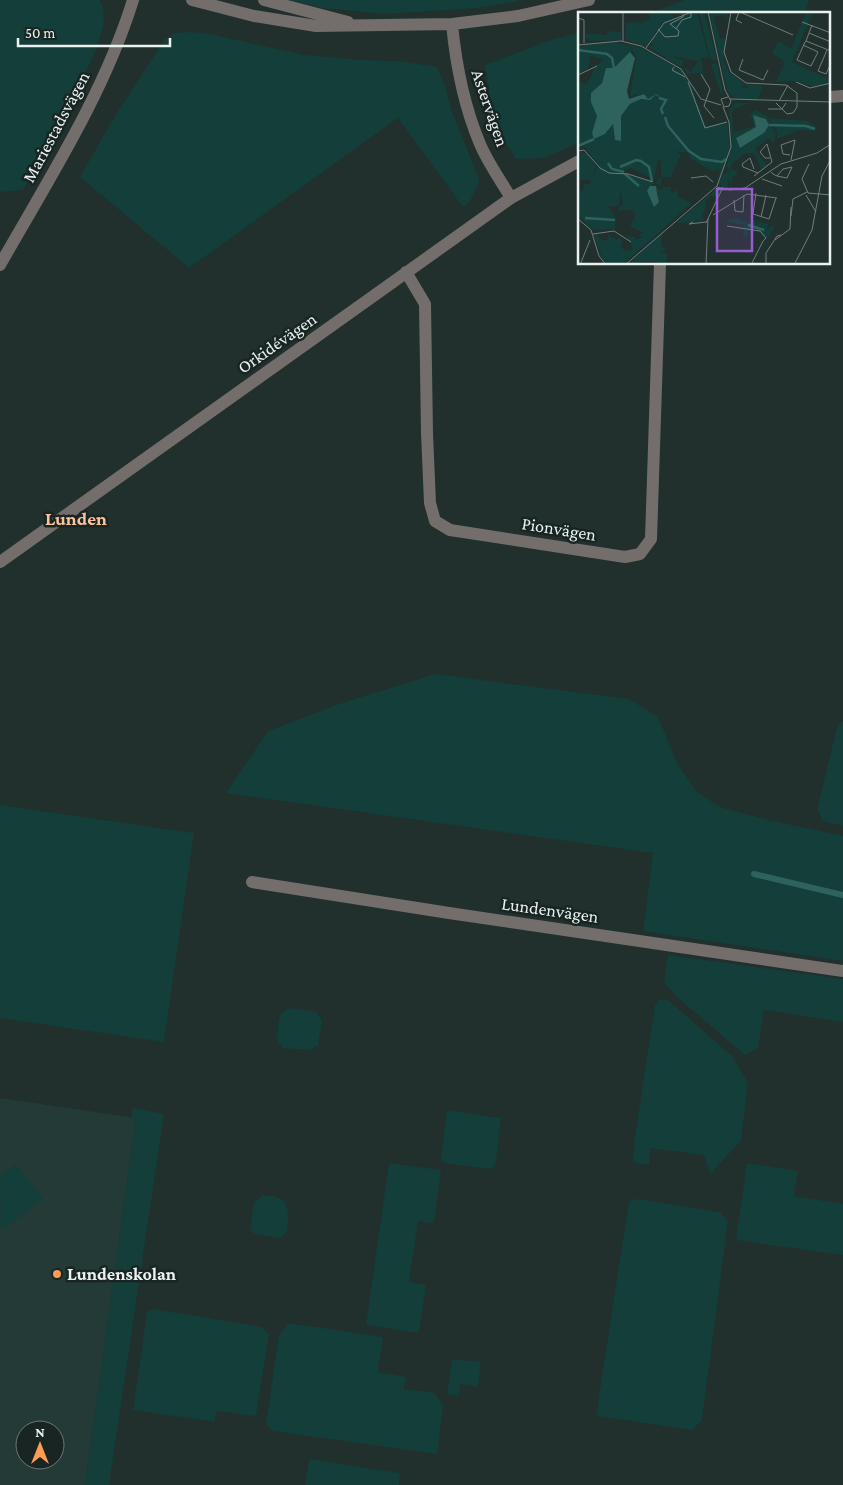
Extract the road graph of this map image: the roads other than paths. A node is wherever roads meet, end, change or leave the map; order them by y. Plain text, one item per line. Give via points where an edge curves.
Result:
1 (133, 0) edge
2 (192, 0) edge
3 (264, 0) edge
4 (589, 0) edge
5 (452, 24) junction
6 (360, 25) junction
7 (843, 96) edge
8 (830, 97) edge
9 (578, 162) edge
10 (511, 198) junction
11 (0, 265) edge
12 (660, 265) edge
13 (406, 272) junction
14 (0, 562) edge
15 (252, 882) dead end
16 (843, 971) edge

1 - 11 street, Mariestadsvägen via 113,57 97,90
2 - 6 street via 254,16 316,26
3 - 6 street
4 - 5 street via 518,16
5 - 6 street
5 - 10 street, Astervägen via 462,90 480,145
7 - 8 street
9 - 10 street, Orkidévägen
10 - 13 street, Orkidévägen
12 - 13 street, Pionvägen via 651,539 640,554 624,557 450,530 435,521 430,503 427,433 426,304
13 - 14 street, Orkidévägen
15 - 16 street, Lundenvägen

